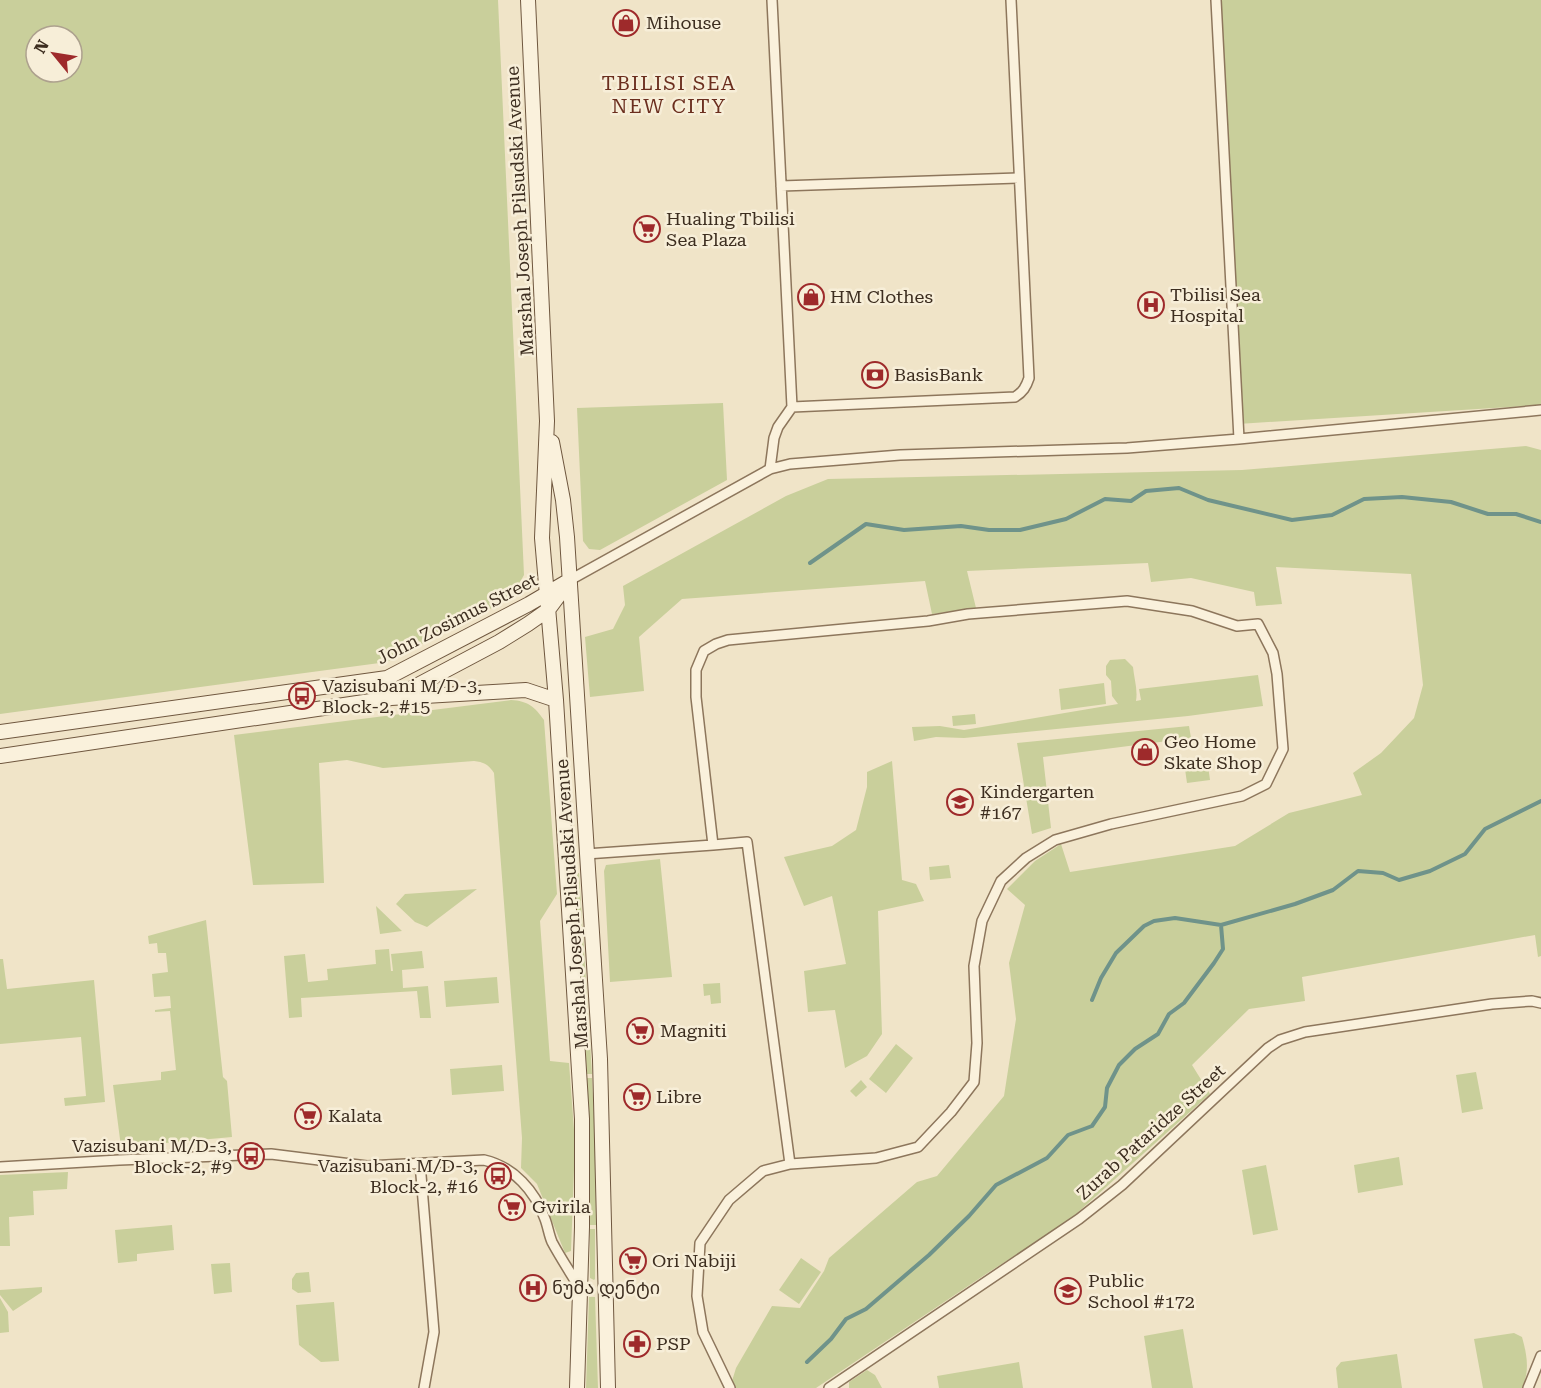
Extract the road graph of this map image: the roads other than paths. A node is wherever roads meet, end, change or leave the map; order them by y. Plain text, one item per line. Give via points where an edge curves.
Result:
1 (528, 0) edge
2 (772, 0) edge
3 (1011, 0) edge
4 (1216, 0) edge
5 (1019, 178) junction
6 (781, 186) junction
7 (792, 407) junction
8 (1540, 409) edge
9 (548, 421) junction
10 (1239, 439) junction
11 (770, 469) junction
12 (570, 580) junction
13 (547, 593) junction
14 (548, 610) junction
15 (373, 680) junction
16 (391, 698) junction
17 (555, 700) junction
18 (376, 701) junction
19 (0, 732) edge
20 (0, 756) edge
21 (713, 845) junction
22 (586, 854) junction
23 (565, 855) junction
24 (1536, 1002) edge
25 (420, 1163) junction
26 (790, 1164) junction
27 (0, 1167) edge
28 (579, 1287) junction
29 (606, 1287) junction
30 (1541, 1356) edge
31 (424, 1388) edge
32 (577, 1388) edge
33 (608, 1388) edge
34 (730, 1388) edge
35 (829, 1388) edge
36 (1528, 1388) edge

1 - 9 main road, Marshal Joseph Pilsudski Avenue
2 - 6 street
3 - 5 street
4 - 10 street
5 - 6 street
5 - 7 street via 1029,378 1021,394
6 - 7 street
7 - 11 street via 774,438
8 - 10 street
9 - 12 main road, Marshal Joseph Pilsudski Avenue via 563,500
9 - 13 main road, Marshal Joseph Pilsudski Avenue via 542,538
10 - 11 street via 1127,448 900,455
11 - 12 street
12 - 13 main road, John Zosimus Street
12 - 14 main road, John Zosimus Street
12 - 22 main road, Marshal Joseph Pilsudski Avenue
13 - 14 main road, Marshal Joseph Pilsudski Avenue
13 - 15 main road, John Zosimus Street via 387,678
14 - 16 main road, John Zosimus Street via 499,642
14 - 17 main road, Marshal Joseph Pilsudski Avenue
15 - 18 main road via 380,690
15 - 19 main road, John Zosimus Street
16 - 17 main road, John Zosimus Street via 526,690
16 - 18 main road, John Zosimus Street
17 - 23 main road, Marshal Joseph Pilsudski Avenue
18 - 20 main road, John Zosimus Street
21 - 22 street
21 - 26 street via 747,842
21 - 26 street via 696,670 705,651 716,644 968,614 1127,601 1192,611 1237,626 1258,624 1273,652 1283,749 1266,784 1242,796 1055,840 1026,858 1001,881 982,921 974,966 974,1082 918,1147 876,1158
22 - 23 main road
22 - 29 main road, Marshal Joseph Pilsudski Avenue via 600,1059
23 - 28 main road, Marshal Joseph Pilsudski Avenue via 582,1119
24 - 35 street, Zurab Pataridze Street via 1492,1004 1305,1032 1280,1040 1122,1185 1079,1219
25 - 27 street via 367,1166 271,1154
25 - 28 street via 477,1159 507,1169 525,1184 538,1203 551,1240
25 - 31 street via 434,1332
26 - 34 street via 763,1171 729,1200 700,1244 697,1296 704,1332
28 - 29 main road
28 - 32 main road, Marshal Joseph Pilsudski Avenue
29 - 33 main road, Marshal Joseph Pilsudski Avenue
30 - 36 street

